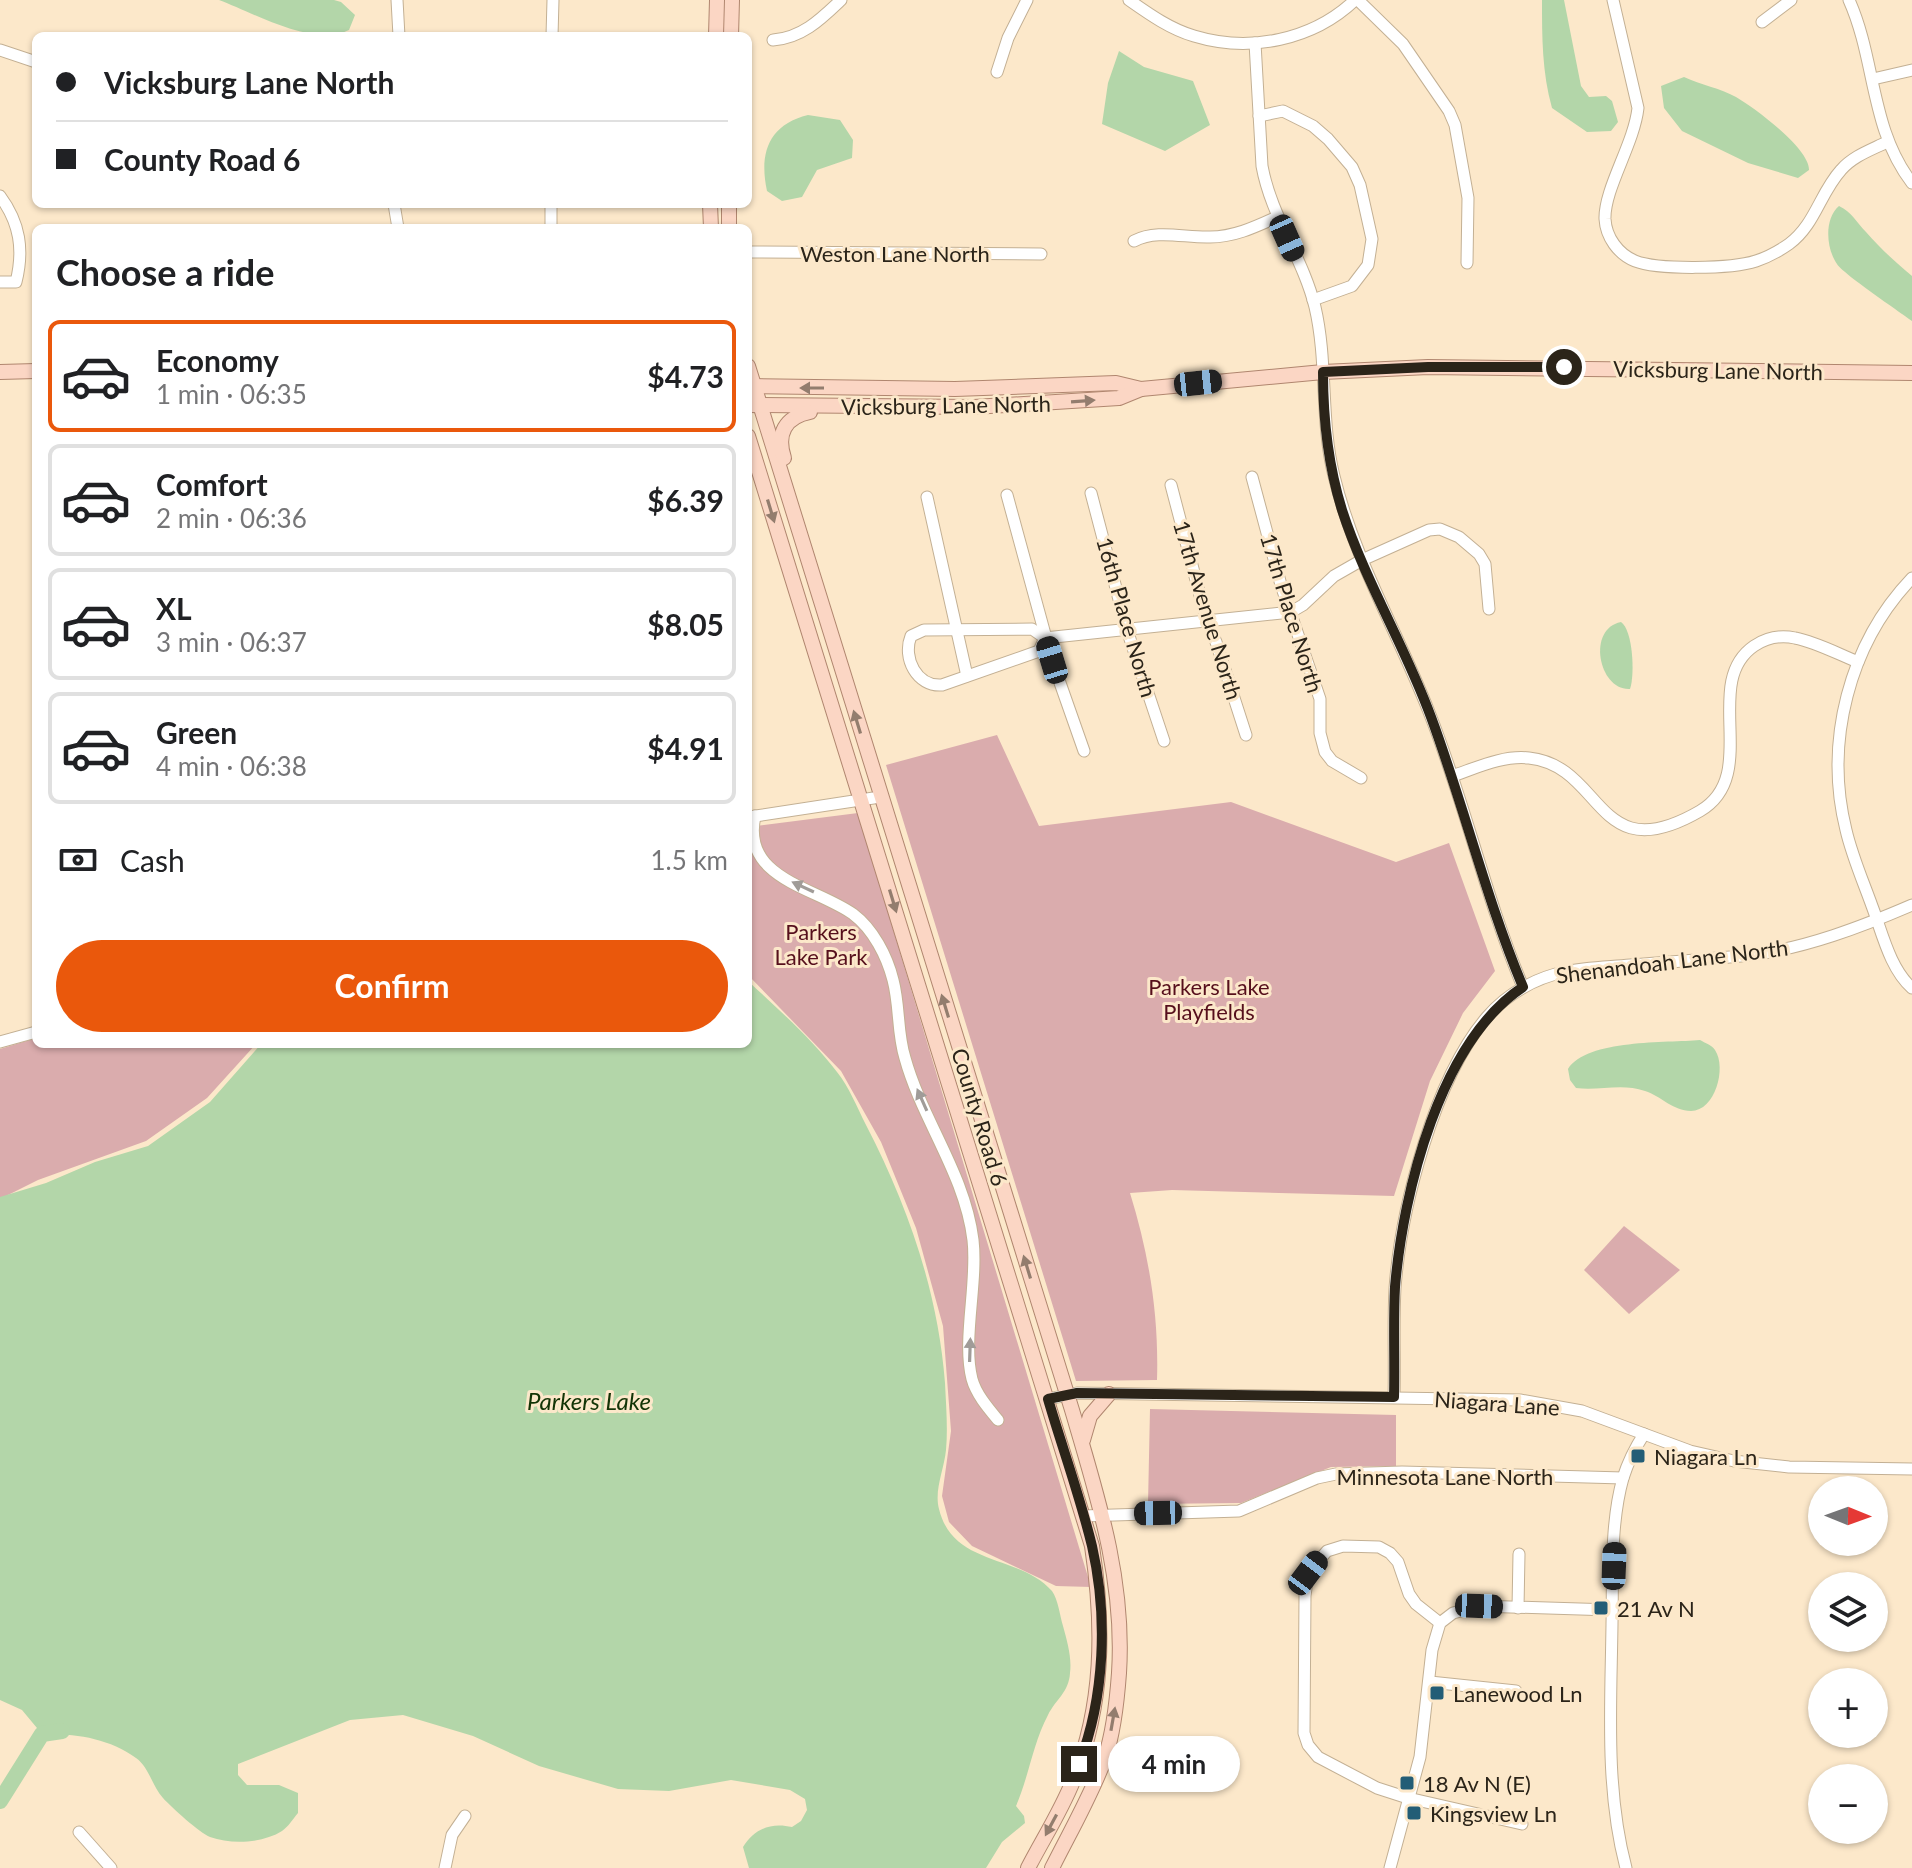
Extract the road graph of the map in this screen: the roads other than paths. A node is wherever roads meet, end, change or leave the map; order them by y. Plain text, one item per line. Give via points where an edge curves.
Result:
1 (397, 0) edge
2 (553, 0) edge
3 (717, 0) edge
4 (732, 0) edge
5 (841, 0) edge
6 (1027, 0) edge
7 (1129, 0) edge
8 (1357, 0) edge
9 (1613, 0) edge
10 (1791, 0) edge
11 (1849, 0) edge
12 (1762, 22) dead end
13 (399, 32) edge
14 (552, 32) edge
15 (716, 32) edge
16 (731, 32) edge
17 (773, 40) dead end
18 (1255, 43) junction
19 (0, 50) edge
20 (32, 61) edge
21 (1912, 70) edge
22 (997, 72) dead end
23 (1873, 79) junction
24 (1259, 116) junction
25 (1887, 142) junction
26 (1912, 183) edge
27 (0, 196) edge
28 (1277, 217) junction
29 (1134, 241) dead end
30 (752, 252) edge
31 (1041, 254) dead end
32 (1467, 263) dead end
33 (0, 282) edge
34 (1313, 300) junction
35 (32, 371) edge
36 (0, 372) edge
37 (1323, 372) junction
38 (1912, 373) edge
39 (752, 387) edge
40 (1141, 389) junction
41 (754, 405) edge
42 (837, 408) junction
43 (752, 449) edge
44 (1252, 477) dead end
45 (1171, 485) dead end
46 (1091, 493) dead end
47 (1007, 495) dead end
48 (927, 497) dead end
49 (802, 543) junction
50 (1362, 560) junction
51 (1912, 578) edge
52 (1489, 609) dead end
53 (1291, 612) junction
54 (1207, 622) junction
55 (956, 629) junction
56 (1127, 630) junction
57 (1045, 638) junction
58 (1858, 662) junction
59 (967, 676) junction
60 (1246, 735) dead end
61 (1164, 741) dead end
62 (1084, 751) dead end
63 (1452, 776) junction
64 (1361, 778) dead end
65 (880, 797) junction
66 (861, 800) junction
67 (752, 817) edge
68 (1912, 905) edge
69 (1877, 920) junction
70 (1523, 987) junction
71 (1912, 988) edge
72 (32, 1033) edge
73 (0, 1042) edge
74 (1109, 1394) junction
75 (1067, 1395) junction
76 (1394, 1397) junction
77 (1048, 1399) junction
78 (998, 1420) dead end
79 (1644, 1434) junction
80 (1082, 1445) junction
81 (1912, 1469) edge
82 (1623, 1478) junction
83 (1103, 1514) junction
84 (1083, 1516) junction
85 (1519, 1554) dead end
86 (1518, 1608) junction
87 (1612, 1610) junction
88 (1440, 1623) junction
89 (1430, 1682) junction
90 (1516, 1691) dead end
91 (1408, 1798) junction
92 (465, 1816) dead end
93 (1522, 1824) dead end
94 (79, 1832) dead end
95 (111, 1868) edge
96 (445, 1868) edge
97 (1028, 1868) edge
98 (1052, 1868) edge
99 (1390, 1868) edge
100 (1626, 1868) edge

1 - 13 street
2 - 14 street
3 - 15 main road
4 - 16 main road
5 - 17 street via 800,33
6 - 22 street
7 - 18 street via 1191,35
8 - 18 street via 1307,31
8 - 32 street via 1403,44 1455,125 1468,198
9 - 25 street via 1638,108 1605,219 1611,240 1627,257 1716,267 1756,261 1792,242 1853,159
10 - 12 street
11 - 23 street
18 - 24 street
19 - 20 street
21 - 23 street
23 - 25 street
24 - 28 street via 1262,166
24 - 34 street via 1283,111 1313,126 1352,167 1360,185 1372,239 1368,265 1352,286
25 - 26 street
27 - 33 street via 17,225 21,263 16,282
28 - 29 street via 1235,235 1153,235
28 - 34 street
30 - 31 street, Weston Lane North
34 - 37 street
35 - 36 main road
37 - 38 main road, Vicksburg Lane North via 1532,367
37 - 40 main road, Vicksburg Lane North
37 - 50 street via 1332,472
40 -> 39 main road, Vicksburg Lane North via 1116,383 955,389
42 -> 40 main road, Vicksburg Lane North via 1028,405 1119,398
41 - 42 main road, Vicksburg Lane North
41 - 49 main road, County Road 6
42 - 49 main road via 798,415 781,432 802,518
43 -> 66 main road, County Road 6
44 - 53 street, 17th Place North
45 - 54 street, 17th Avenue North
46 - 56 street, 16th Place North
47 - 57 street
48 - 55 street
65 -> 49 main road, County Road 6
50 - 52 street via 1429,530 1449,532 1485,564
50 - 53 street
50 - 63 street
51 - 58 street via 1885,611
53 - 54 street
53 - 64 street, 17th Place North via 1320,699 1325,752
54 - 56 street
54 - 60 street, 17th Avenue North
55 - 57 street via 1032,629
55 - 59 street
55 - 59 street via 924,630 911,636 908,651 918,678 934,686
56 - 57 street
56 - 61 street, 16th Place North
57 - 59 street via 1039,651
57 - 62 street
58 - 63 street via 1786,637 1769,639 1746,652 1733,675 1723,784 1702,810 1657,829 1613,821 1568,773 1543,761 1503,760
58 - 69 street via 1840,732 1840,796
63 - 70 street via 1488,897
65 - 66 street
75 -> 65 main road, County Road 6
66 - 67 street
66 -> 77 main road, County Road 6
78 -> 67 street via 972,1382 969,1362 975,1269 967,1211 905,1059 893,978 884,954 855,915 766,865 757,850
68 - 69 street, Shenandoah Lane North
69 - 70 street, Shenandoah Lane North via 1796,946 1582,968
69 - 71 street via 1900,975
70 - 76 street, Shenandoah Lane North via 1475,1032 1422,1151 1396,1282
72 - 73 street
74 - 75 street, Niagara Lane
74 - 76 street, Niagara Lane
74 - 80 main road via 1090,1416
75 - 77 street, Niagara Lane
75 - 80 main road, County Road 6
76 - 79 street, Niagara Lane via 1545,1403
77 - 84 main road, County Road 6
79 - 81 street, Niagara Lane via 1746,1463
79 - 82 street
80 - 83 main road, County Road 6
82 - 83 street, Minnesota Lane North via 1336,1474 1239,1511
82 - 87 street
83 - 84 street, Minnesota Lane North
98 -> 83 main road, County Road 6 via 1105,1757 1113,1723 1121,1631
84 -> 97 main road, County Road 6 via 1100,1596 1094,1711 1072,1784
85 - 86 street
86 - 87 street
86 - 88 street via 1464,1608
87 - 100 street via 1612,1777
88 - 89 street
88 - 91 street via 1416,1604 1398,1562 1379,1547 1327,1551 1308,1573 1308,1745 1318,1757
89 - 90 street
89 - 91 street via 1420,1757
91 - 93 street
91 - 99 street
92 - 96 street via 452,1835
94 - 95 street

